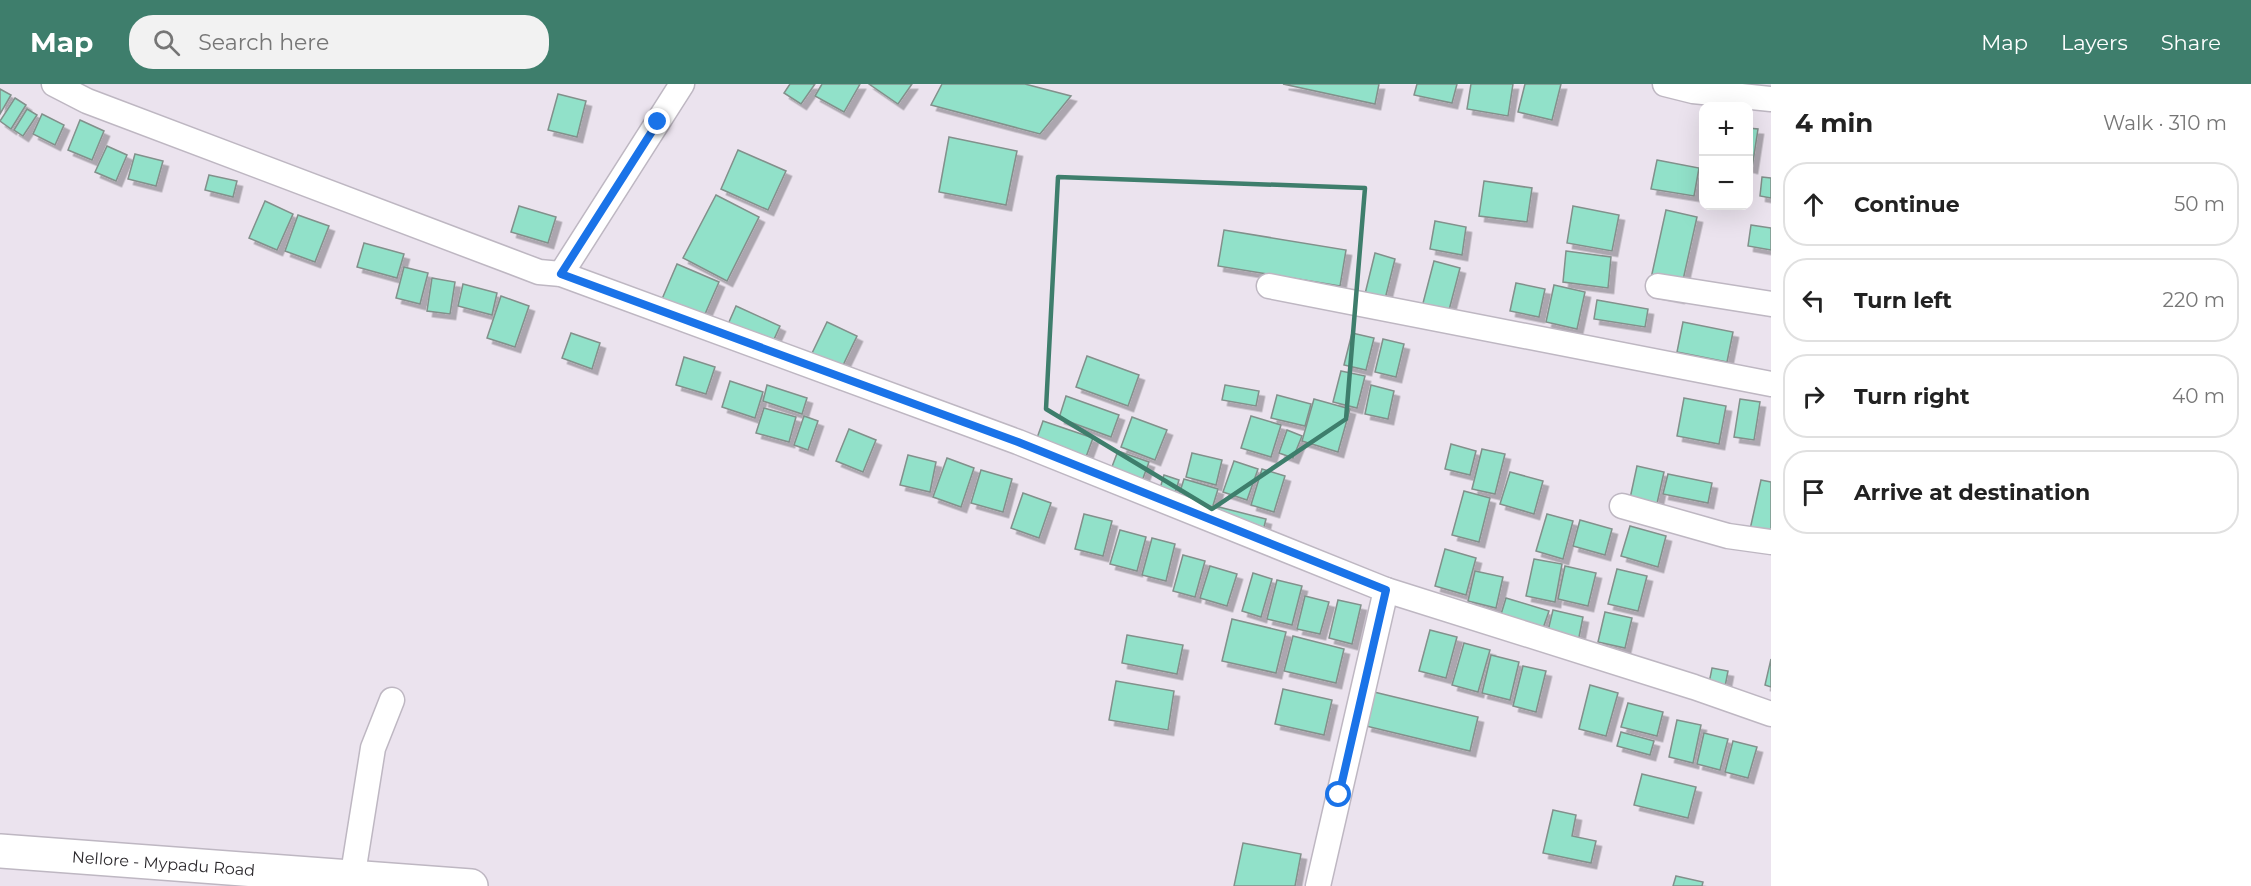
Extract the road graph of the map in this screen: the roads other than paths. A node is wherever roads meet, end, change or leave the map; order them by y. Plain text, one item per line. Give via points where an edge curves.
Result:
1 (54, 84) edge
2 (682, 84) edge
3 (1665, 84) edge
4 (1771, 99) edge
5 (561, 274) junction
6 (1269, 286) dead end
7 (1658, 286) dead end
8 (1771, 304) edge
9 (1771, 384) edge
10 (1623, 506) dead end
11 (1771, 542) edge
12 (1386, 590) junction
13 (392, 700) dead end
14 (1771, 714) edge
15 (0, 851) edge
16 (352, 882) edge
17 (471, 886) edge
18 (1318, 886) edge

1 - 5 street via 87,101 539,272
2 - 5 street
3 - 4 street
5 - 12 street via 1018,442
6 - 9 street
7 - 8 street
10 - 11 street via 1728,536
12 - 14 street
12 - 18 street
13 - 16 street via 373,748
15 - 16 main road, Nellore - Mypadu Road
16 - 17 main road, Nellore - Mypadu Road

